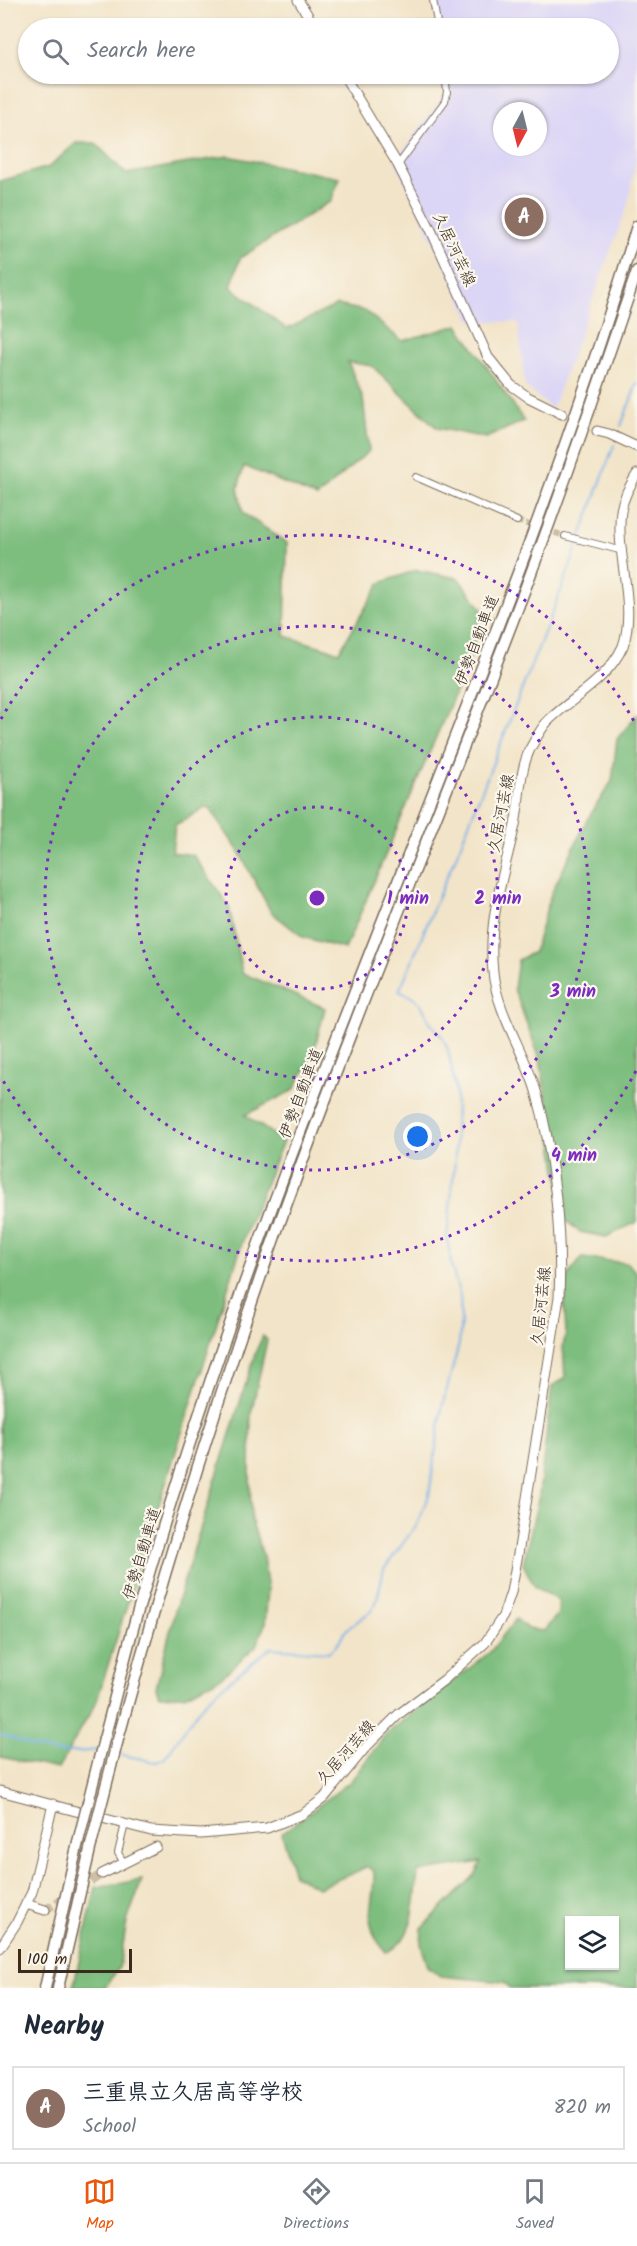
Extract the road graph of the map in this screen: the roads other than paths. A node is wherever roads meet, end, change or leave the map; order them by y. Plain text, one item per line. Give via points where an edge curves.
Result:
1 (298, 0) edge
2 (433, 0) edge
3 (310, 18) edge
4 (436, 18) edge
5 (350, 84) edge
6 (446, 84) edge
7 (398, 165) junction
8 (637, 226) edge
9 (637, 270) edge
10 (562, 414) dead end
11 (597, 431) dead end
12 (637, 447) edge
13 (637, 474) edge
14 (416, 477) dead end
15 (517, 521) tunnel mouth
16 (565, 536) tunnel mouth
17 (623, 551) junction
18 (0, 1791) edge
19 (52, 1804) junction
20 (125, 1824) junction
21 (156, 1847) dead end
22 (124, 1863) junction
23 (102, 1874) tunnel mouth
24 (26, 1904) junction
25 (45, 1910) dead end
26 (0, 1948) edge
27 (45, 1988) edge
28 (58, 1988) edge

1 - 3 main road
2 - 4 street
5 - 7 main road, 久居河芸線
6 - 7 street via 445,102
7 - 10 main road, 久居河芸線 via 488,357 512,385
8 - 27 highway, 伊勢自動車道, bridge via 519,570 264,1229 182,1470 137,1615
9 - 28 highway, 伊勢自動車道, bridge via 531,574 277,1233 202,1451 117,1743
11 - 12 main road
13 - 17 main road, 久居河芸線 via 621,512
14 - 15 street
16 - 17 street
17 - 20 main road, 久居河芸線 via 629,610 622,647 606,673 548,721 529,750 491,935 496,989 525,1059 546,1131 560,1272 517,1559 503,1616 485,1643 399,1714 329,1793 303,1814 267,1828 235,1833 178,1834
18 - 19 main road, 久居河芸線
19 - 20 main road, 久居河芸線
19 - 24 main road via 32,1893
20 - 22 street via 118,1853
21 - 22 main road
22 - 23 main road
24 - 25 main road
24 - 26 main road

